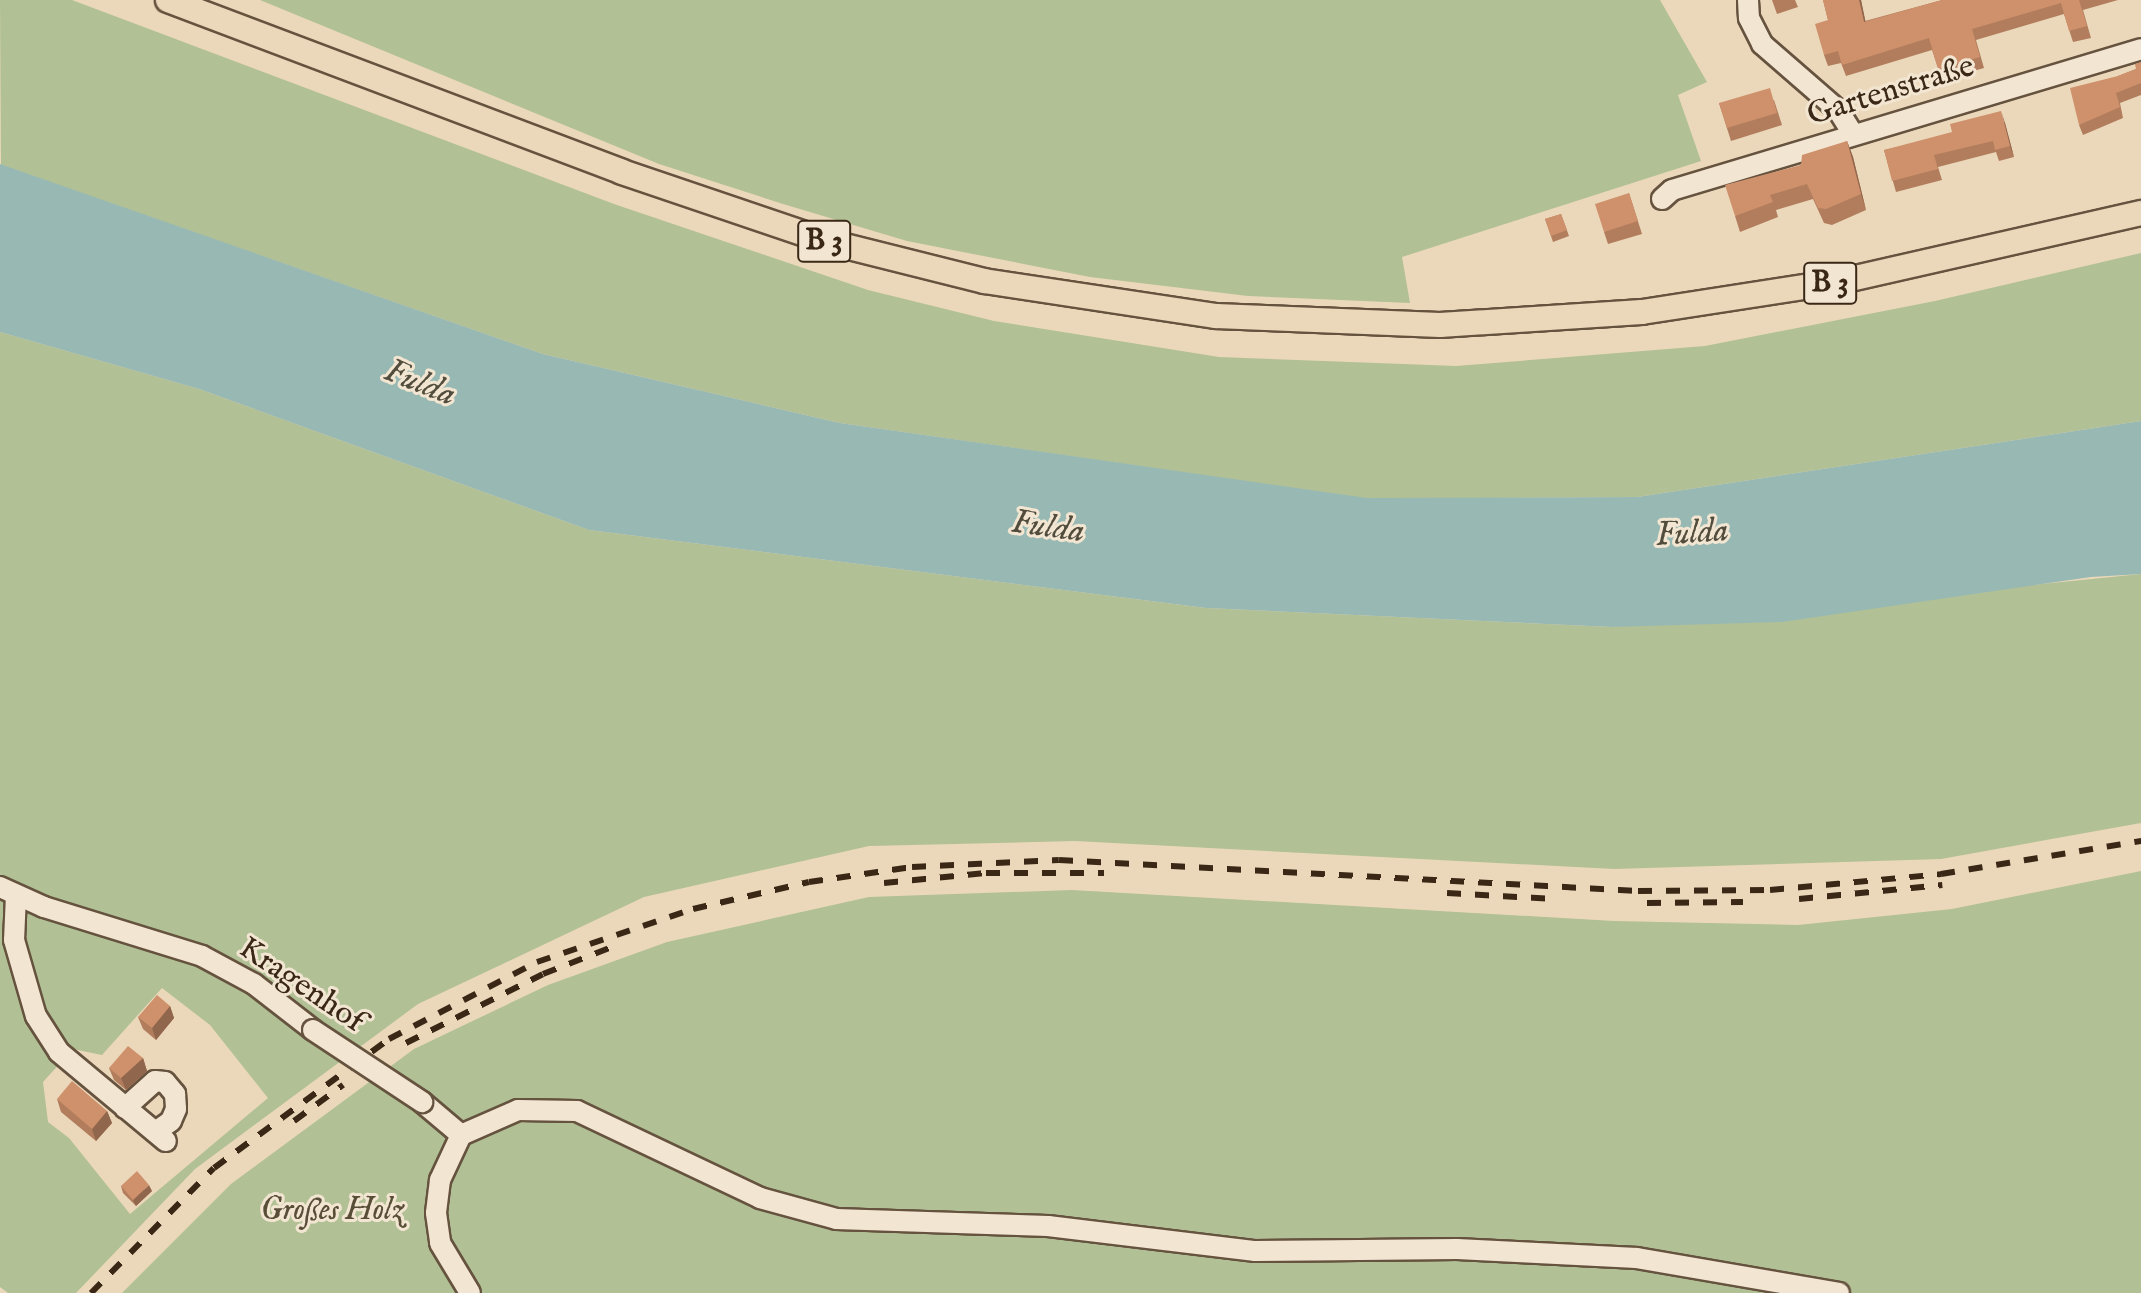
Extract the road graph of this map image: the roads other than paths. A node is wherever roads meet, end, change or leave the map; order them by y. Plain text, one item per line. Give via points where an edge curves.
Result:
1 (168, 0) edge
2 (1748, 0) edge
3 (2141, 49) edge
4 (1853, 134) junction
5 (1662, 199) dead end
6 (2141, 213) edge
7 (8, 891) edge
8 (125, 1108) junction
9 (461, 1135) junction
10 (470, 1293) edge
11 (1839, 1293) edge

1 - 6 main road, B 3 via 752,219 906,263 1063,296 1216,316 1365,325 1514,323 1775,293
2 - 4 street via 1749,18 1762,44 1838,110
3 - 4 street, Gartenstraße
4 - 5 street, Gartenstraße via 1672,190
7 - 8 street via 14,940 36,1016 59,1052
7 - 9 street, Kragenhof, bridge via 202,956 254,984
8 - 8 street via 161,1137 176,1109 175,1094 165,1082 155,1081
9 - 10 street via 440,1180 436,1213 440,1243
9 - 11 street via 518,1110 577,1111 760,1198 836,1219 1048,1226 1255,1251 1457,1249 1637,1258

